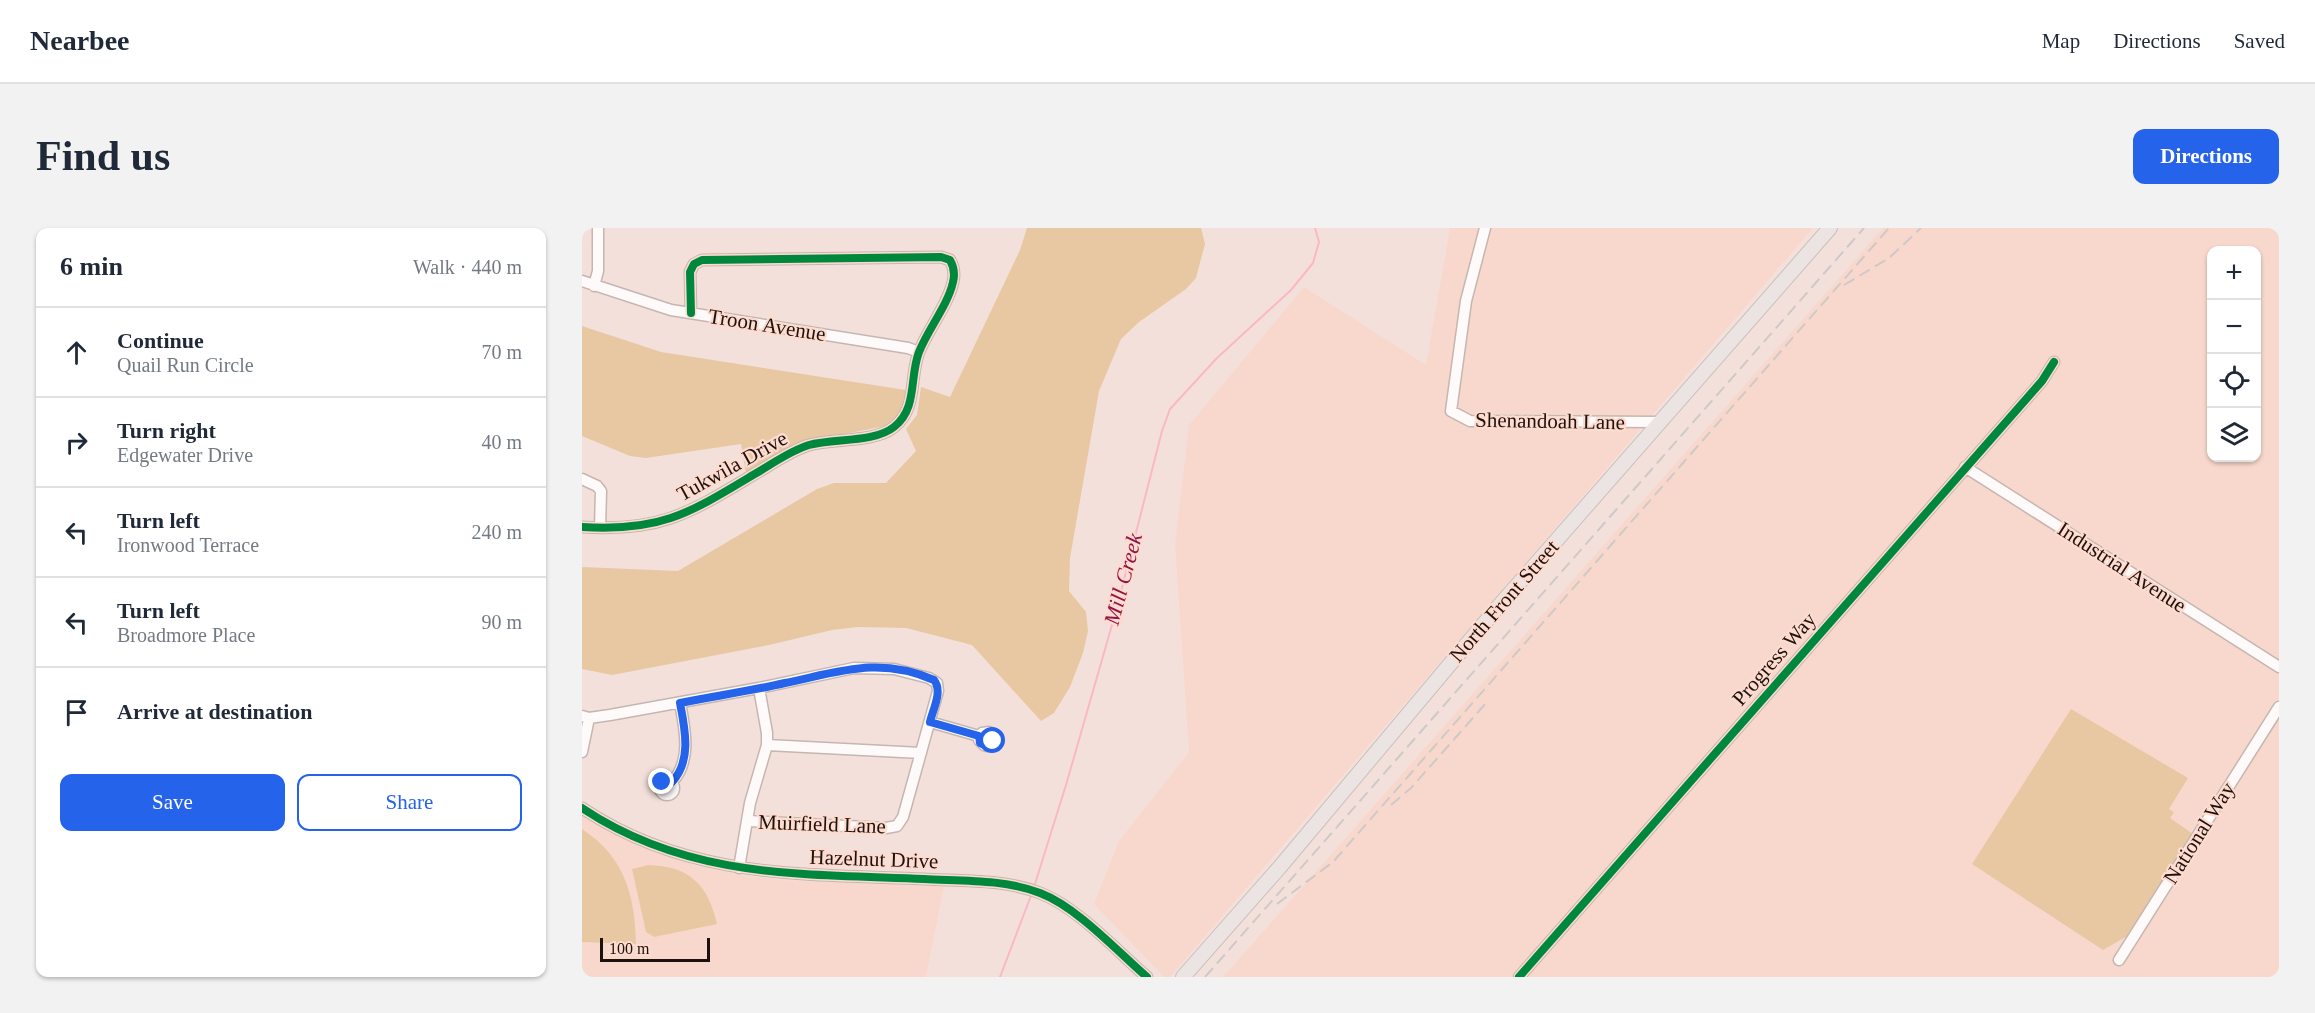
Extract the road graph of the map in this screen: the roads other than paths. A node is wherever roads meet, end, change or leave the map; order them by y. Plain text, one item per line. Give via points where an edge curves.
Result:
1 (598, 228) edge
2 (1485, 228) edge
3 (1830, 228) edge
4 (582, 281) edge
5 (594, 286) junction
6 (690, 313) junction
7 (919, 352) junction
8 (2054, 362) dead end
9 (1659, 423) junction
10 (1965, 467) junction
11 (582, 479) edge
12 (582, 527) edge
13 (600, 528) junction
14 (2279, 667) edge
15 (759, 688) junction
16 (680, 703) junction
17 (2279, 707) edge
18 (586, 717) edge
19 (930, 722) junction
20 (979, 736) dead end
21 (767, 745) junction
22 (582, 752) edge
23 (921, 753) junction
24 (672, 782) dead end
25 (582, 808) edge
26 (747, 821) junction
27 (740, 868) junction
28 (2120, 960) dead end
29 (1147, 977) edge
30 (1183, 977) edge
31 (1519, 977) edge

1 - 5 street
2 - 9 street, Shenandoah Lane via 1466,301 1451,411 1470,421
3 - 9 main road, North Front Street
4 - 5 street, Troon Avenue
5 - 6 street, Troon Avenue via 657,307
6 - 7 street, Troon Avenue
6 - 7 street, Tukwila Drive via 690,272 702,260 941,256 950,260 954,268 953,282
7 - 13 street, Tukwila Drive via 908,410 885,433 801,448 673,519 638,527
8 - 10 street, Progress Way via 2042,381
9 - 30 main road, North Front Street
10 - 14 street, Industrial Avenue
10 - 31 street, Progress Way
11 - 13 street via 601,491
12 - 13 street, Tukwila Drive
15 - 16 street
15 - 19 street via 840,669 906,671 937,683
15 - 21 street
16 - 18 street
16 - 24 street via 686,748
17 - 28 street, National Way
18 - 22 street
19 - 20 street
19 - 23 street
21 - 23 street
21 - 26 street
23 - 26 street, Muirfield Lane via 897,826
25 - 27 street, Hazelnut Drive via 660,847
26 - 27 street
27 - 29 street, Hazelnut Drive via 1026,888 1067,908

